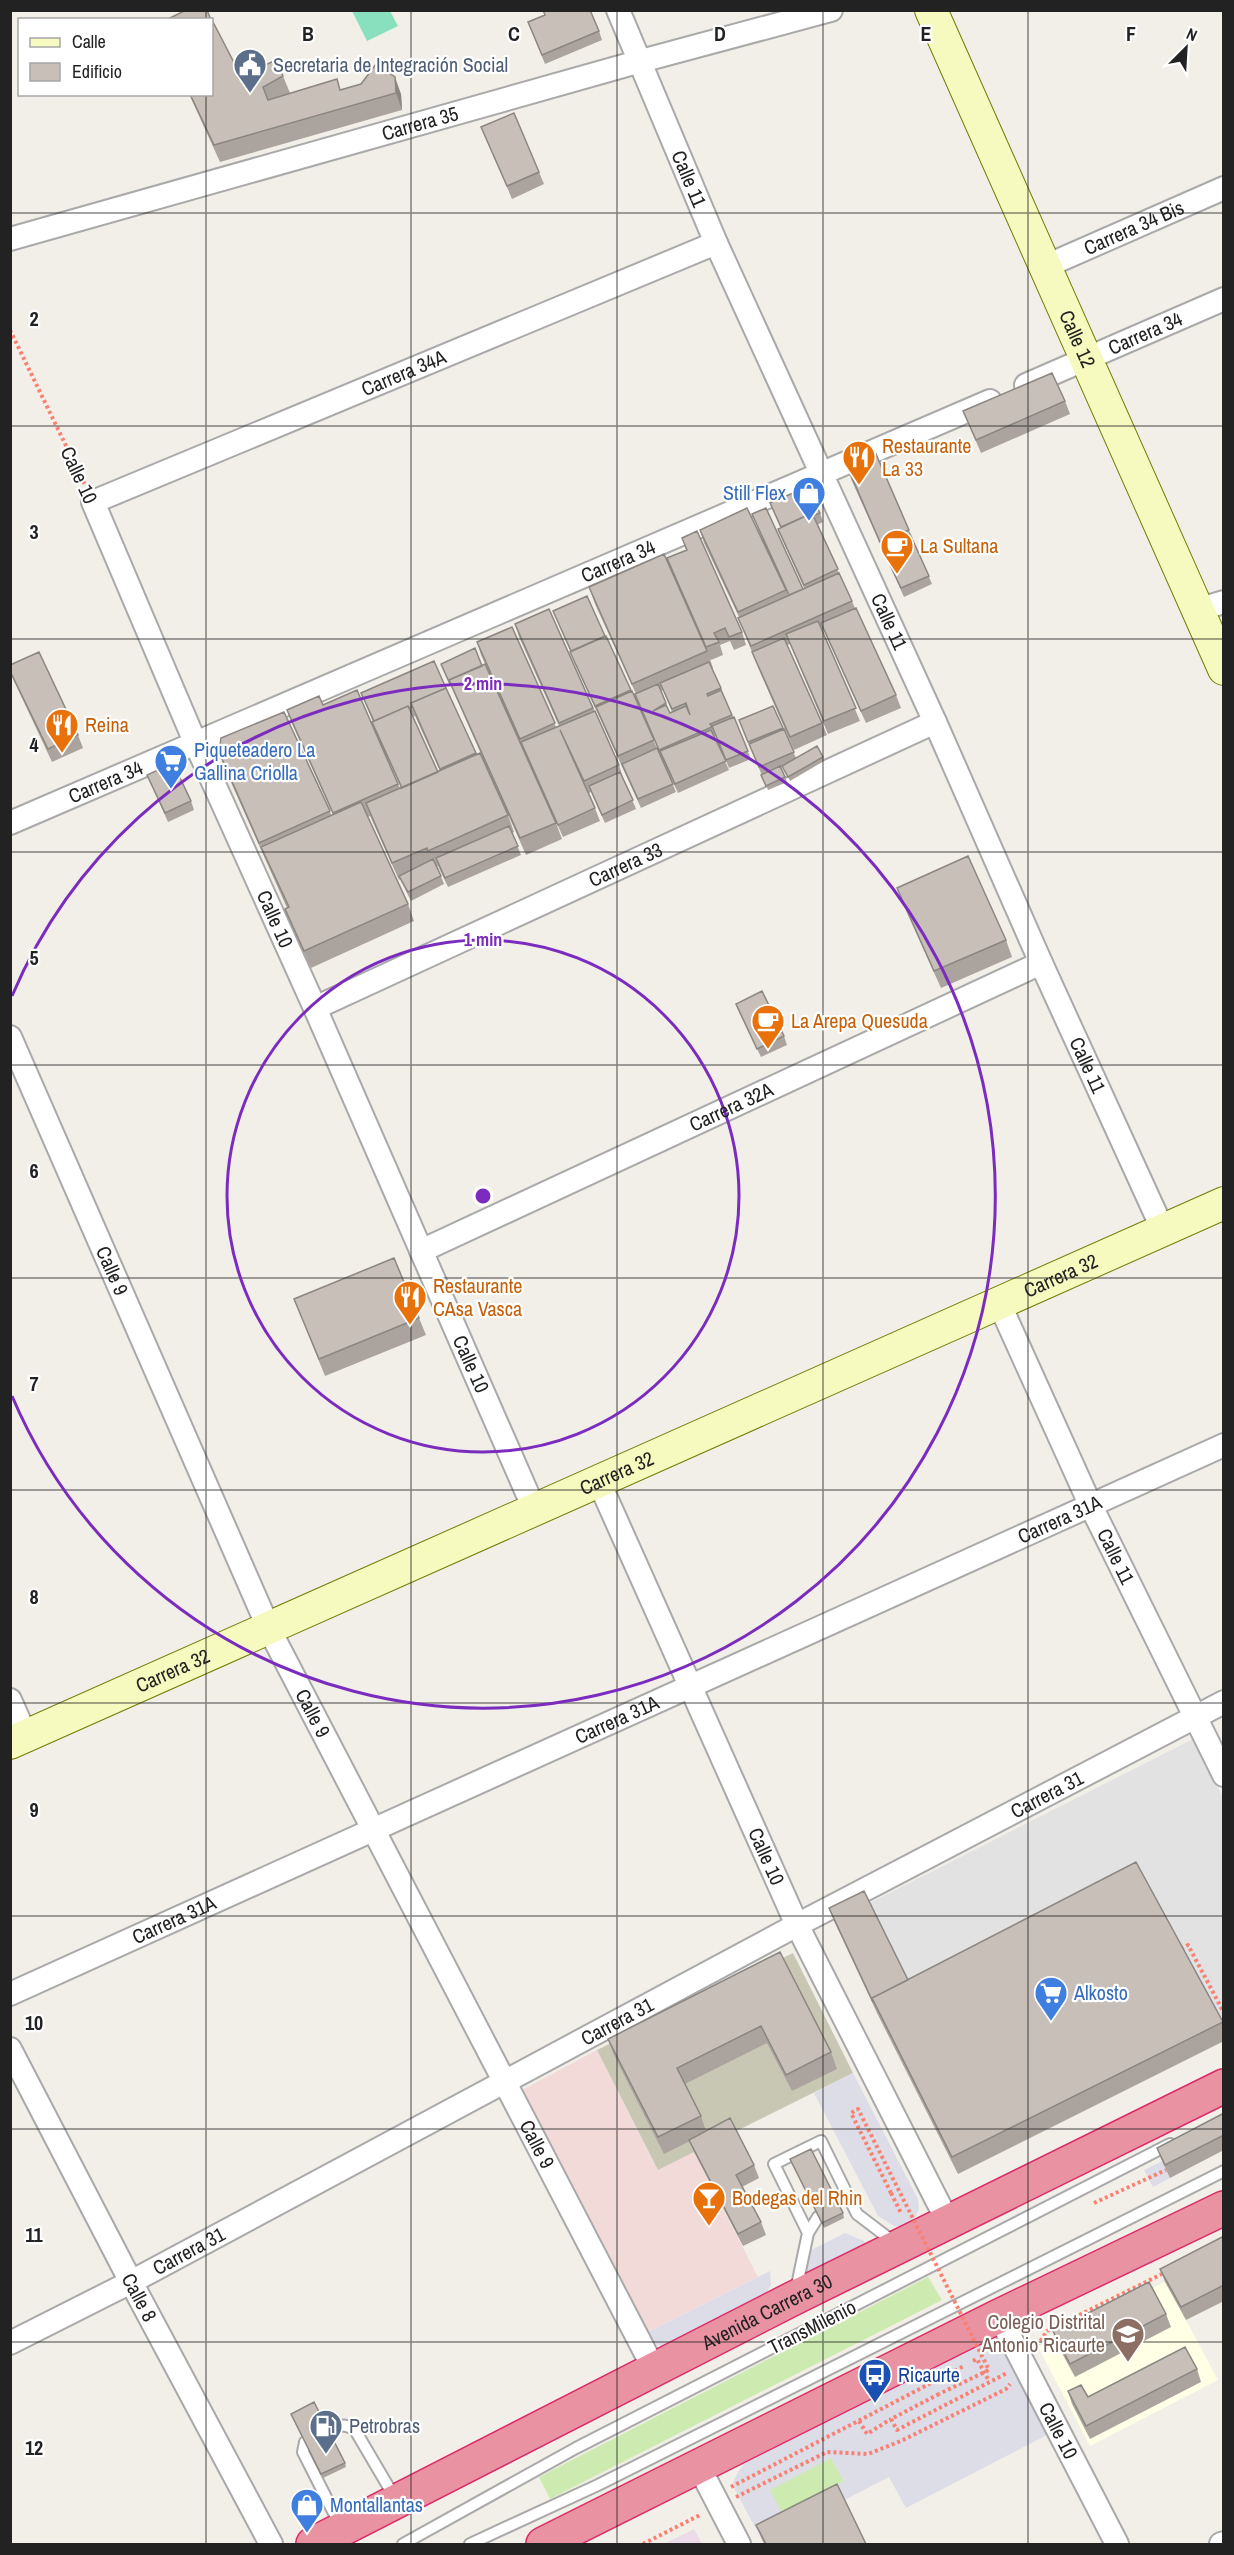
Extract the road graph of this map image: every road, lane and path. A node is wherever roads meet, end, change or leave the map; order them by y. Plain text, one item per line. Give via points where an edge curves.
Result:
1 (618, 10) edge
2 (831, 10) edge
3 (931, 10) edge
4 (641, 61) junction
5 (1224, 188) edge
6 (10, 239) edge
7 (716, 243) junction
8 (1044, 267) junction
9 (1224, 299) edge
10 (10, 330) edge
11 (1085, 360) junction
12 (822, 473) junction
13 (93, 502) junction
14 (1210, 606) edge
15 (1224, 669) edge
16 (935, 722) junction
17 (195, 742) junction
18 (10, 823) edge
19 (1041, 963) junction
20 (315, 1008) junction
21 (10, 1037) edge
22 (1224, 1203) edge
23 (1163, 1230) junction
24 (421, 1251) junction
25 (999, 1303) junction
26 (1224, 1444) edge
27 (600, 1482) junction
28 (1089, 1504) junction
29 (535, 1511) junction
30 (269, 1629) junction
31 (690, 1685) junction
32 (10, 1700) edge
33 (1224, 1702) edge
34 (1194, 1715) junction
35 (18, 1740) edge
36 (1224, 1775) edge
37 (373, 1829) junction
38 (797, 1924) junction
39 (1181, 1949) edge
40 (10, 1994) edge
41 (1224, 2013) edge
42 (10, 2049) edge
43 (505, 2082) junction
44 (1224, 2086) edge
45 (1178, 2139) edge
46 (1166, 2170) edge
47 (1224, 2171) edge
48 (1148, 2178) dead end
49 (839, 2207) edge
50 (1224, 2208) edge
51 (901, 2213) dead end
52 (857, 2214) junction
53 (818, 2217) edge
54 (949, 2224) junction
55 (808, 2234) junction
56 (900, 2247) junction
57 (1172, 2269) edge
58 (131, 2282) junction
59 (795, 2298) junction
60 (999, 2316) junction
61 (10, 2343) edge
62 (1024, 2365) junction
63 (655, 2371) junction
64 (891, 2420) junction
65 (859, 2421) junction
66 (328, 2430) edge
67 (305, 2442) edge
68 (698, 2465) junction
69 (717, 2500) junction
70 (396, 2501) junction
71 (343, 2529) junction
72 (271, 2544) edge
73 (313, 2544) edge
74 (403, 2544) edge
75 (470, 2544) edge
76 (543, 2544) edge
77 (643, 2544) edge
78 (739, 2544) edge
79 (1117, 2544) edge

1 - 4 street, Calle 11
2 - 4 street, Carrera 35
3 - 8 street, Calle 12
4 - 6 street, Carrera 35
4 - 7 street, Calle 11
5 - 8 street, Carrera 34 Bis
7 - 12 street, Calle 11
7 - 13 street, Carrera 34A
8 - 11 street, Calle 12
9 - 11 street, Carrera 34
10 - 13 path, Calle 10
11 - 12 street, Carrera 34
11 - 14 street, Calle 12
12 - 16 street, Calle 11
12 - 17 street, Carrera 34
13 - 17 street, Calle 10
14 - 15 street, Calle 12
16 - 19 street, Calle 11
16 - 20 street, Carrera 33
17 - 18 street, Carrera 34
17 - 20 street, Calle 10
19 - 23 street, Calle 11
19 - 24 street, Carrera 32A
20 - 24 street, Calle 10
21 - 30 street, Calle 9
22 - 23 street, Carrera 32
23 - 25 street, Carrera 32
24 - 29 street, Calle 10
25 - 27 street, Carrera 32
25 - 28 street, Calle 11
26 - 28 street, Carrera 31A
27 - 29 street, Carrera 32
27 - 31 street, Calle 10
28 - 31 street, Carrera 31A
28 - 34 street, Calle 11
29 - 30 street, Carrera 32
30 - 35 street, Carrera 32
30 - 37 street, Calle 9
31 - 37 street, Carrera 31A
31 - 38 street, Calle 10
32 - 35 street
33 - 34 street, Carrera 31
34 - 36 street, Calle 11
34 - 38 street, Carrera 31
37 - 40 street, Carrera 31A
37 - 43 street, Calle 9
38 - 43 street, Carrera 31
38 - 54 street, Calle 10
39 - 41 path via 1188,1945
42 - 58 street, Calle 8
43 - 58 street, Carrera 31
43 - 63 street, Calle 9
44 - 54 highway, Avenida Carrera 30
45 - 74 lane, TransMilenio via 576,2448
46 - 48 path
47 - 75 lane
49 - 52 lane
50 - 60 highway
51 - 64 path, bridge via 851,2113 858,2109 989,2370
52 - 55 lane via 821,2141 774,2164
52 - 56 lane
53 - 55 lane
54 - 56 highway, Avenida Carrera 30
55 - 59 lane
56 - 59 highway, Avenida Carrera 30
57 - 62 path via 1047,2331
58 - 61 street, Carrera 31
58 - 72 street, Calle 8
59 - 63 highway, Avenida Carrera 30
60 - 62 street, Calle 10
60 - 68 highway
62 - 69 path via 1006,2390 900,2441 868,2454 827,2452
62 - 79 street, Calle 10
63 - 70 highway, Avenida Carrera 30
64 - 65 path via 867,2434
64 - 65 path via 897,2430 989,2381 977,2359
65 - 69 path
66 - 70 lane via 347,2425 355,2430
67 - 71 lane via 303,2452
68 - 69 street
68 - 76 highway
69 - 77 path
69 - 78 street
70 - 71 highway, Avenida Carrera 30
71 - 73 highway, Avenida Carrera 30

